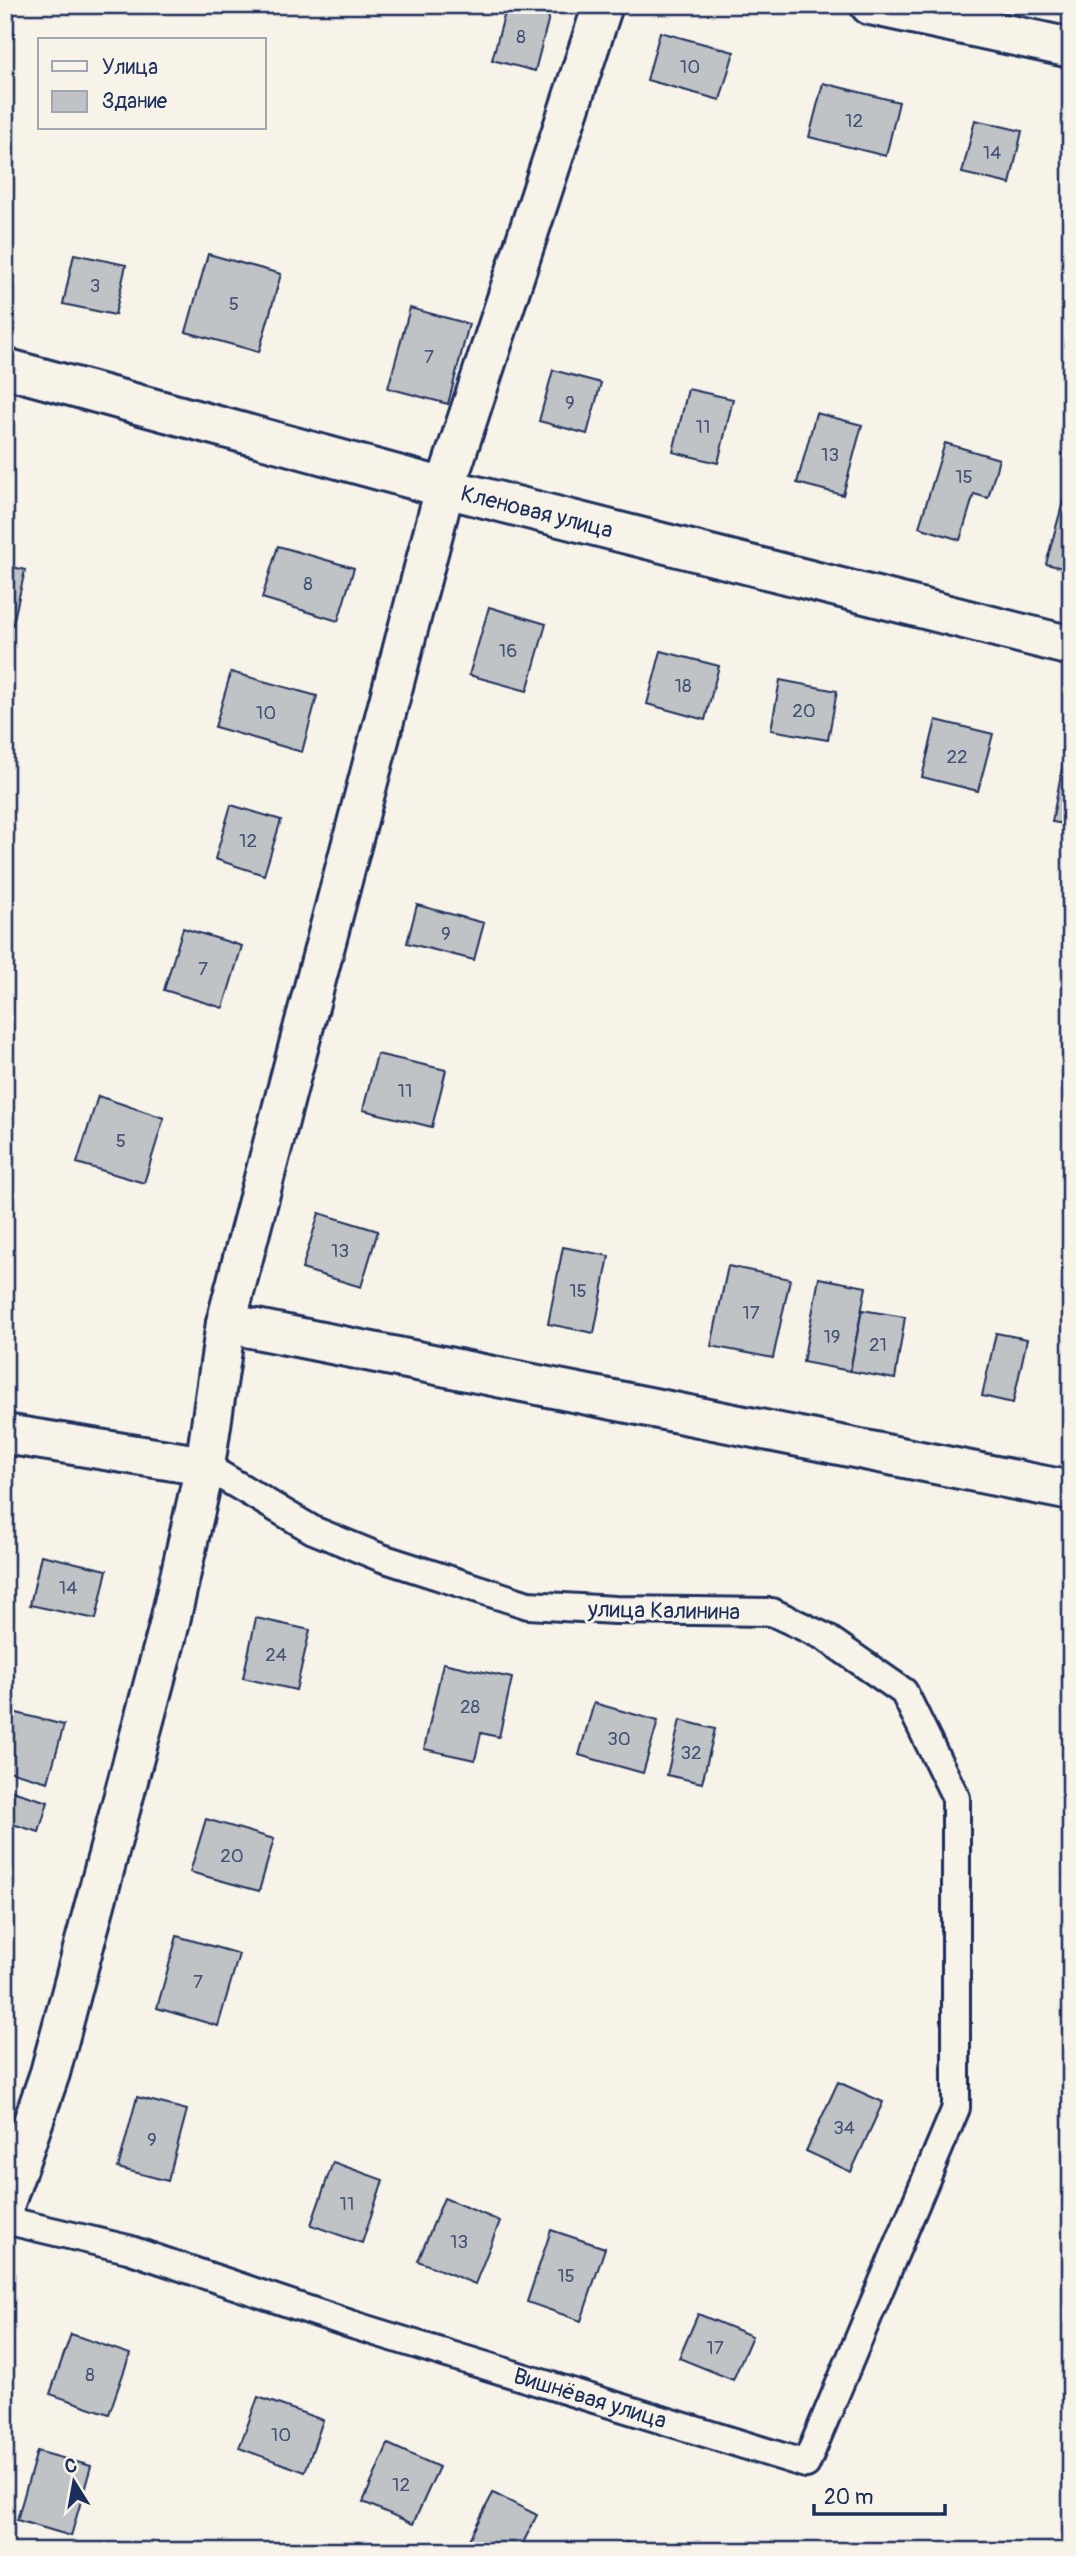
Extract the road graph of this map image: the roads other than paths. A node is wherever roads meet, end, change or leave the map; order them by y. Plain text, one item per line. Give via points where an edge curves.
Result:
1 (603, 5) edge
2 (870, 5) edge
3 (1071, 48) edge
4 (5, 368) edge
5 (445, 488) junction
6 (1071, 646) edge
7 (226, 1323) junction
8 (5, 1434) edge
9 (205, 1466) junction
10 (1071, 1491) edge
11 (956, 2108) joint
12 (5, 2203) edge
13 (5, 2220) edge

1 - 5 street
2 - 3 street
4 - 5 street, Кленовая улица
5 - 6 street, Кленовая улица
5 - 7 street
7 - 9 street
7 - 10 street
8 - 9 street, улица Калинина
9 - 11 lane, улица Калинина via 313,1530 382,1558 528,1605 772,1612 825,1637 904,1692 956,1798
9 - 12 street via 168,1630 50,2073
11 - 13 lane, Вишнёвая улица via 806,2464 356,2326 128,2249

